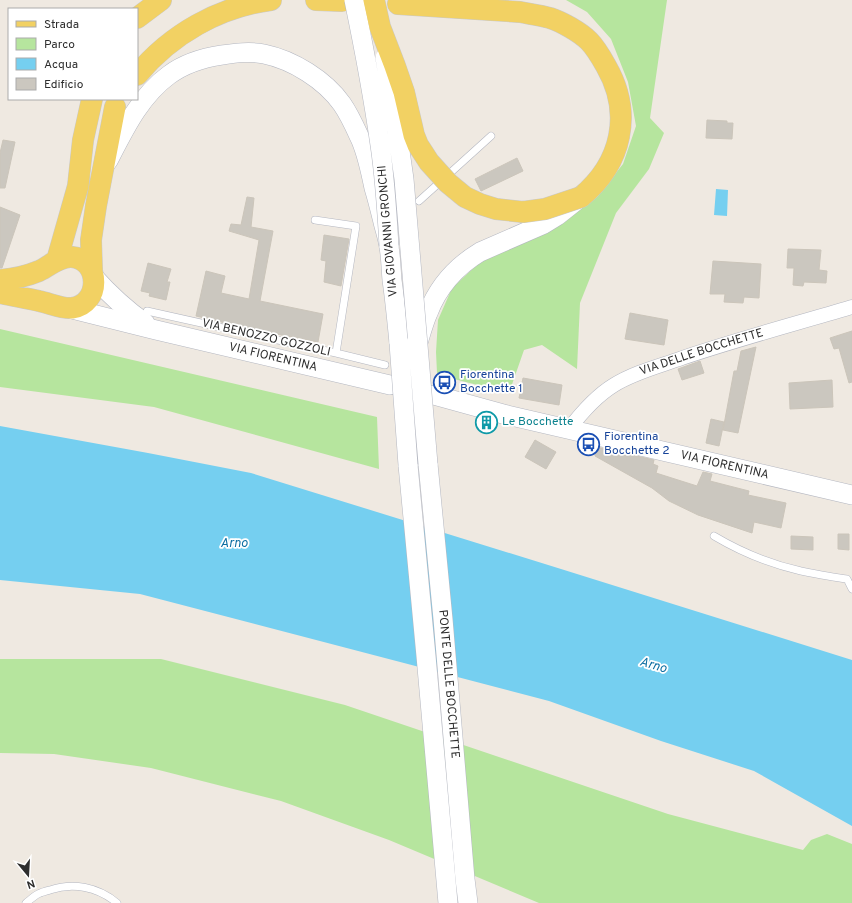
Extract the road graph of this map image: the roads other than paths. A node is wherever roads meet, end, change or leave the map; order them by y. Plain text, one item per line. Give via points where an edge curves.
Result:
1 (161, 0) edge
2 (271, 0) edge
3 (316, 0) edge
4 (374, 0) edge
5 (348, 1) edge
6 (398, 4) dead end
7 (138, 17) edge
8 (380, 28) junction
9 (138, 74) edge
10 (92, 100) edge
11 (118, 103) edge
12 (491, 136) dead end
13 (104, 169) junction
14 (449, 174) dead end
15 (439, 183) dead end
16 (78, 186) junction
17 (581, 197) junction
18 (418, 201) dead end
19 (315, 220) dead end
20 (389, 246) junction
21 (54, 263) junction
22 (92, 273) junction
23 (0, 280) edge
24 (0, 293) edge
25 (64, 307) junction
26 (852, 307) edge
27 (147, 311) dead end
28 (156, 330) junction
29 (418, 343) junction
30 (336, 353) junction
31 (385, 365) dead end
32 (390, 385) dead end
33 (434, 395) dead end
34 (569, 429) junction
35 (428, 464) joint
36 (408, 465) joint
37 (852, 496) edge
38 (714, 536) dead end
39 (852, 589) edge
40 (26, 903) edge
41 (117, 903) edge
42 (448, 903) edge
43 (468, 903) edge

1 - 7 main road
2 - 9 main road via 223,12 197,24 172,41
3 - 5 main road
4 - 8 main road, VIA GIOVANNI GRONCHI, bridge
5 - 20 main road, VIA GIOVANNI GRONCHI, bridge via 371,85 385,187
6 - 17 main road via 533,14 556,21 588,40 604,62 617,88 621,128 606,170
8 - 17 main road, bridge via 396,66 418,145 454,189 480,204 523,212 546,209
8 - 29 main road, VIA GIOVANNI GRONCHI, bridge via 404,179
10 - 16 main road via 83,140
11 - 13 main road
11 - 16 main road via 98,139
12 - 14 lane
13 - 20 main road, bridge via 141,103 163,80 196,60 237,53 264,54 285,60 308,73 336,97 348,113 365,150
13 - 22 main road via 91,240
15 - 18 lane
16 - 21 main road
17 - 29 main road, bridge via 558,216 480,252 457,269 432,303
19 - 30 lane via 356,226
20 - 36 main road, VIA GIOVANNI GRONCHI, bridge
21 - 22 main road, VIA FIORENTINA via 65,258 77,258 84,262
21 - 23 main road, VIA FIORENTINA via 38,272
21 - 25 main road, VIA FIORENTINA via 45,274 44,286 47,296
22 - 25 main road via 94,284 88,300 72,308
22 - 28 main road, VIA FIORENTINA via 128,311
24 - 25 main road, VIA FIORENTINA
25 - 28 main road, VIA FIORENTINA
26 - 34 street, VIA DELLE BOCCHETTE via 646,370 607,389
27 - 30 lane, VIA BENOZZO GOZZOLI
28 - 32 main road, VIA FIORENTINA
29 - 35 main road, VIA GIOVANNI GRONCHI, bridge
30 - 31 lane, VIA BENOZZO GOZZOLI
33 - 34 main road, VIA FIORENTINA
34 - 37 main road, VIA FIORENTINA
35 - 43 main road, PONTE DELLE BOCCHETTE
36 - 42 main road, PONTE DELLE BOCCHETTE
38 - 39 lane via 739,550 772,562 800,571 847,579
40 - 41 lane via 39,894 58,887 79,886 94,890

